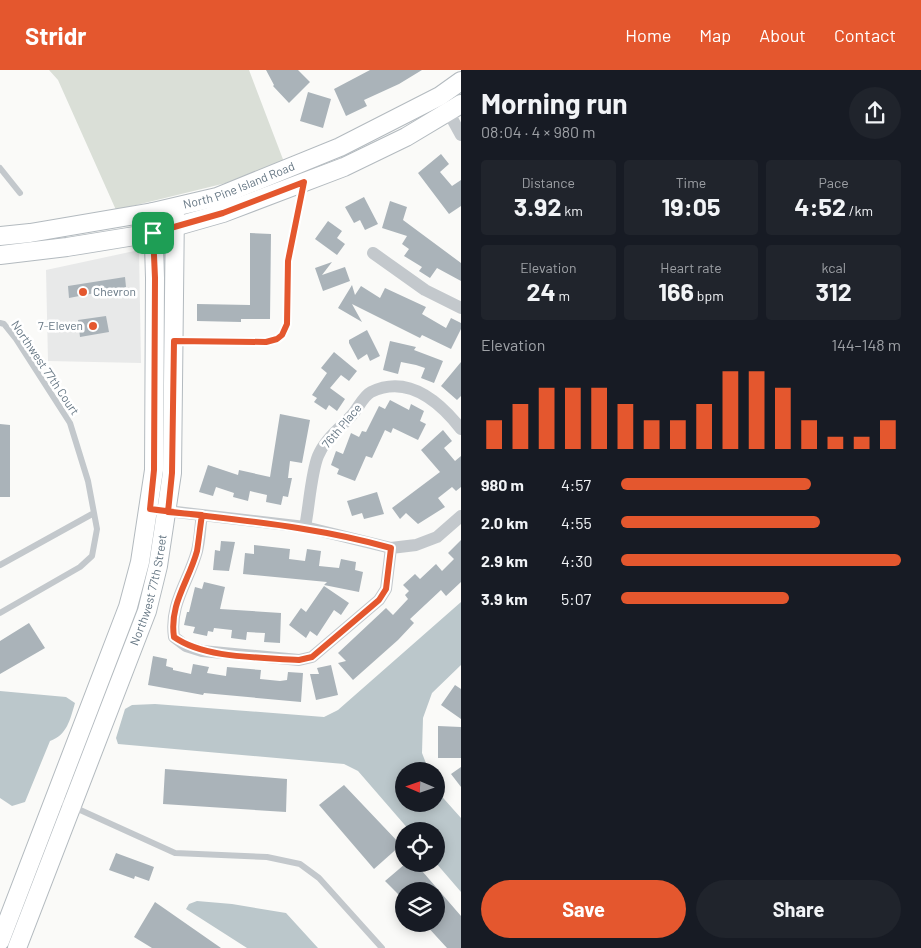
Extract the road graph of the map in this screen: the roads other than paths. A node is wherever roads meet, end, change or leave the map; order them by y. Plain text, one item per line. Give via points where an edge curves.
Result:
1 (461, 81) edge
2 (450, 104) edge
3 (461, 135) edge
4 (0, 168) edge
5 (304, 182) junction
6 (20, 193) dead end
7 (175, 208) junction
8 (153, 212) junction
9 (175, 228) junction
10 (153, 233) junction
11 (0, 236) edge
12 (373, 253) dead end
13 (0, 254) edge
14 (461, 308) edge
15 (0, 323) edge
16 (174, 341) junction
17 (155, 344) junction
18 (461, 428) edge
19 (150, 509) junction
20 (168, 512) junction
21 (94, 514) junction
22 (202, 515) junction
23 (461, 516) edge
24 (305, 527) junction
25 (391, 548) junction
26 (0, 565) edge
27 (0, 613) edge
28 (55, 798) junction
29 (72, 808) junction
30 (0, 941) edge
31 (17, 948) edge
32 (382, 948) edge

1 - 2 street, North Pine Island Road
2 - 3 street
2 - 5 street, North Pine Island Road via 406,137
2 - 7 street, North Pine Island Road via 217,197
4 - 6 lane
5 - 9 street, North Pine Island Road
5 - 16 lane via 288,261 288,318 282,335 266,342
7 - 8 street, North Pine Island Road
7 - 9 street, Northwest 77th Street
8 - 10 street, Northwest 77th Street
8 - 11 street, North Pine Island Road
9 - 10 street, North Pine Island Road
9 - 16 street, Northwest 77th Street
10 - 13 street, North Pine Island Road
10 - 17 street, Northwest 77th Street
12 - 14 street via 425,290
15 - 21 lane, Northwest 77th Court via 16,339 70,423 86,473
16 - 17 street
16 - 20 street, Northwest 77th Street via 172,473
17 - 19 street, Northwest 77th Street via 154,470
18 - 24 street, 76th Place via 428,395 405,386 369,392 353,414 331,435 318,456
19 - 20 street
19 - 28 street, Northwest 77th Street via 128,607
20 - 22 street
20 - 29 street, Northwest 77th Street via 147,612
21 - 26 lane
21 - 27 lane, Northwest 77th Court via 97,529 92,556 80,567
22 - 24 street
22 - 25 street via 196,552 172,622 174,637 186,646 202,651 299,660 312,657 379,600 386,589
23 - 25 street via 437,537 416,545
24 - 25 street
28 - 29 lane
28 - 30 street, Northwest 77th Street
29 - 31 street, Northwest 77th Street
29 - 32 lane via 175,853 267,857 300,864 319,878

